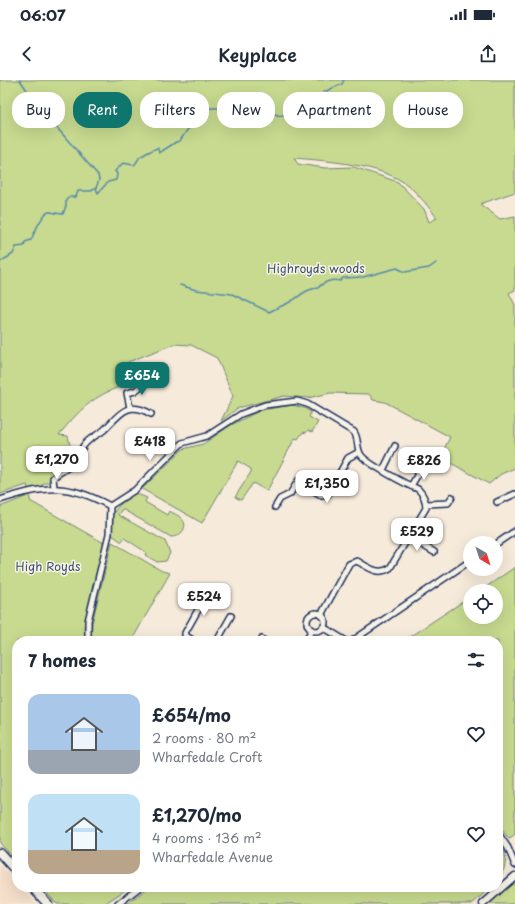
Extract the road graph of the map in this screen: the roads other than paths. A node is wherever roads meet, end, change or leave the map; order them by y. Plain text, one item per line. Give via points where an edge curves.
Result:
1 (148, 380) dead end
2 (130, 408) junction
3 (151, 414) dead end
4 (396, 446) dead end
5 (359, 452) junction
6 (422, 467) dead end
7 (382, 470) junction
8 (411, 486) junction
9 (54, 488) junction
10 (515, 494) edge
11 (452, 497) dead end
12 (0, 500) edge
13 (497, 502) dead end
14 (426, 504) junction
15 (110, 506) junction
16 (275, 507) dead end
17 (515, 531) edge
18 (409, 537) junction
19 (503, 539) edge
20 (434, 552) dead end
21 (463, 566) edge
22 (207, 594) dead end
23 (320, 615) junction
24 (231, 616) dead end
25 (323, 627) junction
26 (312, 630) junction
27 (88, 636) edge
28 (186, 636) edge
29 (220, 636) edge
30 (308, 636) edge
31 (338, 636) edge
32 (359, 636) edge
33 (503, 840) edge
34 (0, 853) edge
35 (515, 865) edge
36 (12, 866) edge
37 (515, 876) edge
38 (503, 886) edge
39 (37, 892) edge
40 (134, 892) edge
41 (497, 892) edge
42 (48, 904) edge
43 (118, 904) edge
44 (483, 904) edge

1 - 2 street via 135,391 127,393
2 - 3 street via 145,410
2 - 9 street via 117,414 104,429 84,445 75,462 57,473 53,478
4 - 7 street
5 - 7 street via 362,457
5 - 15 street via 354,432 307,404 297,401 283,402 256,408 198,440 182,443 135,490
5 - 16 street via 348,458 328,494 321,495 298,481 290,494 280,499
6 - 8 street
7 - 8 street
8 - 14 street via 422,494
9 - 12 street
9 - 15 street via 78,491
10 - 13 street
11 - 14 street via 448,503
14 - 18 street
15 - 27 street via 109,534 88,621
17 - 19 street
18 - 20 street
18 - 23 street via 394,564 386,571 376,572 357,561 349,564
21 - 32 street
22 - 28 street via 185,633
23 - 25 street via 324,619
23 - 26 street via 314,614 309,618 308,623
24 - 29 street
25 - 26 street via 318,631
25 - 31 street
26 - 30 street
33 - 35 street
34 - 36 main road
37 - 38 street
39 - 42 main road
40 - 43 street
41 - 44 street

